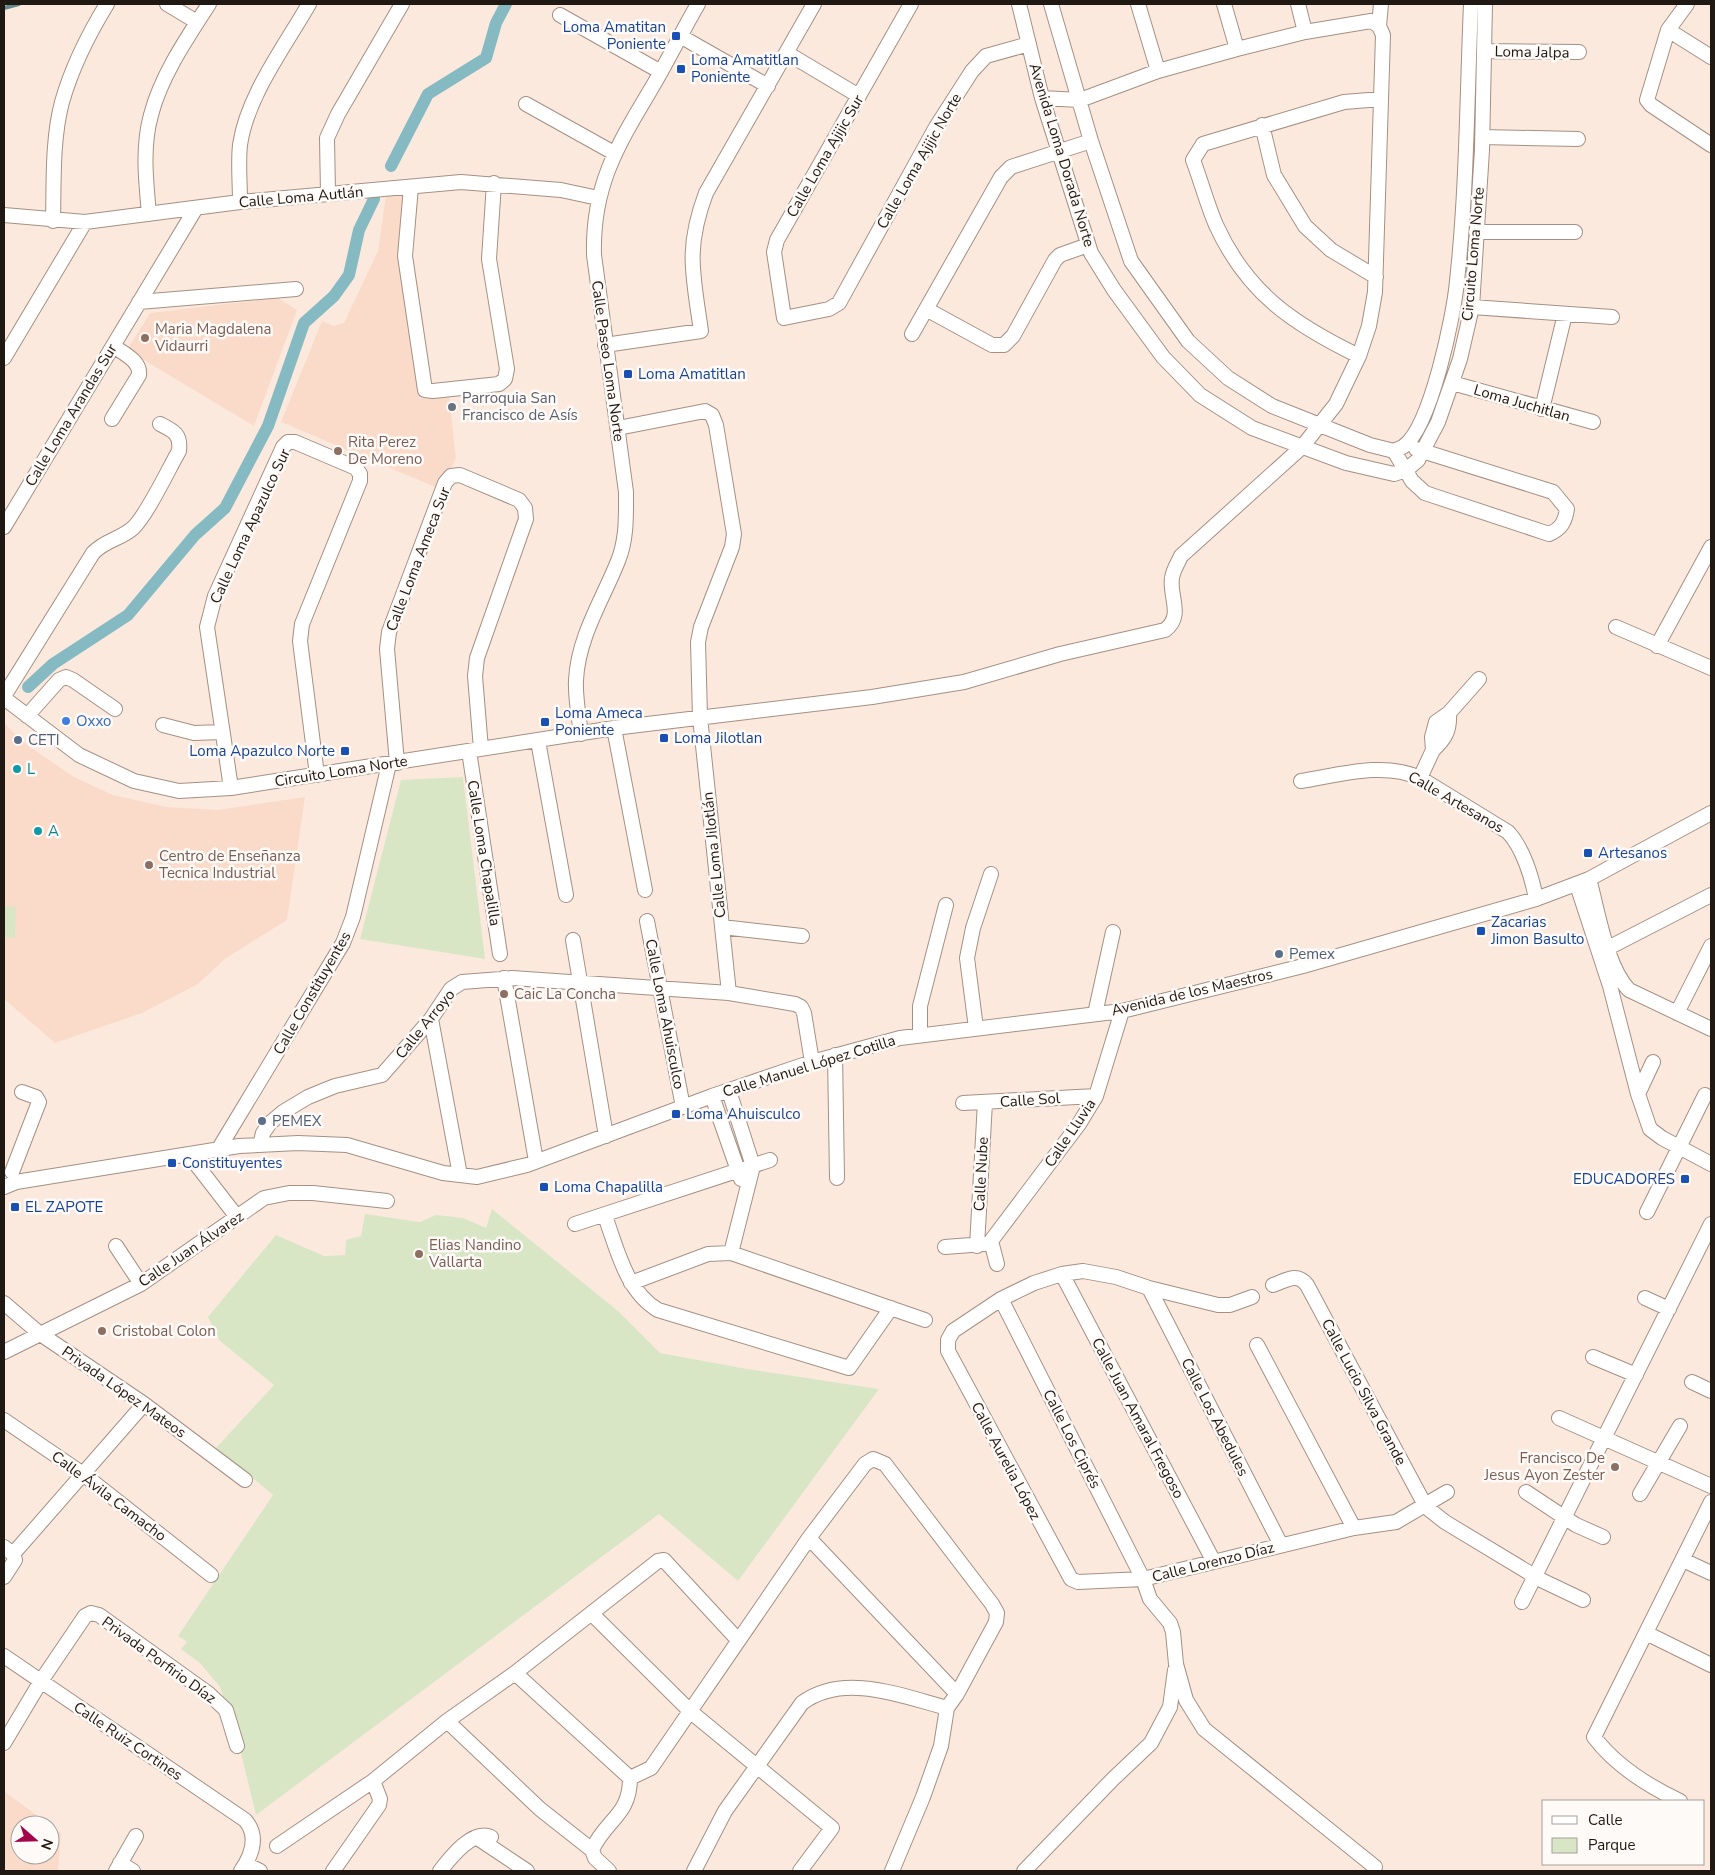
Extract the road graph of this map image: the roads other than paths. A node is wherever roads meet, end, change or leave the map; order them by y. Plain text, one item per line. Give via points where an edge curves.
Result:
1 (107, 4) edge
2 (167, 4) edge
3 (209, 4) edge
4 (309, 4) edge
5 (402, 4) edge
6 (698, 4) edge
7 (814, 4) edge
8 (911, 4) edge
9 (1019, 4) edge
10 (1051, 4) edge
11 (1138, 4) edge
12 (1224, 4) edge
13 (1298, 4) edge
14 (1381, 4) edge
15 (1471, 4) edge
16 (1486, 4) edge
17 (1688, 4) edge
18 (560, 15) dead end
19 (198, 22) junction
20 (1379, 26) junction
21 (1668, 30) junction
22 (1305, 32) junction
23 (680, 36) junction
24 (1029, 44) junction
25 (1237, 48) junction
26 (1484, 51) junction
27 (786, 52) junction
28 (1579, 52) dead end
29 (1711, 58) edge
30 (1158, 70) junction
31 (660, 72) junction
32 (768, 86) junction
33 (859, 96) junction
34 (1042, 98) junction
35 (1382, 99) junction
36 (1080, 100) junction
37 (526, 104) dead end
38 (1262, 126) junction
39 (1578, 139) dead end
40 (1091, 141) junction
41 (1482, 144) junction
42 (1711, 145) edge
43 (1465, 151) junction
44 (1058, 152) junction
45 (614, 153) junction
46 (494, 183) junction
47 (411, 187) junction
48 (328, 194) junction
49 (598, 198) junction
50 (240, 202) junction
51 (196, 208) junction
52 (149, 214) junction
53 (4, 215) edge
54 (52, 221) junction
55 (85, 222) junction
56 (1476, 232) junction
57 (1575, 232) dead end
58 (1088, 245) junction
59 (1376, 277) junction
60 (296, 289) dead end
61 (139, 302) junction
62 (1472, 307) junction
63 (926, 309) junction
64 (1565, 314) junction
65 (1612, 317) dead end
66 (784, 318) joint
67 (912, 334) dead end
68 (605, 345) junction
69 (113, 346) junction
70 (1358, 356) junction
71 (4, 358) edge
72 (1452, 384) junction
73 (1542, 409) junction
74 (112, 419) dead end
75 (1593, 422) dead end
76 (160, 424) dead end
77 (1319, 425) junction
78 (618, 428) junction
79 (1302, 447) junction
80 (1400, 447) junction
81 (1424, 452) junction
82 (1406, 470) junction
83 (451, 476) joint
84 (4, 527) edge
85 (1711, 547) edge
86 (1616, 627) dead end
87 (1657, 646) junction
88 (1711, 668) edge
89 (1479, 679) dead end
90 (4, 697) edge
91 (115, 709) dead end
92 (27, 716) junction
93 (700, 717) junction
94 (163, 725) dead end
95 (614, 728) junction
96 (222, 732) junction
97 (581, 734) junction
98 (538, 741) junction
99 (475, 750) junction
100 (393, 764) junction
101 (317, 775) junction
102 (1420, 778) junction
103 (1301, 781) dead end
104 (231, 788) junction
105 (1711, 812) edge
106 (991, 874) dead end
107 (1583, 882) junction
108 (644, 890) dead end
109 (566, 895) dead end
110 (1711, 895) edge
111 (1536, 899) junction
112 (946, 905) dead end
113 (647, 922) dead end
114 (722, 927) junction
115 (1113, 932) dead end
116 (802, 936) dead end
117 (572, 940) dead end
118 (1711, 946) edge
119 (1608, 948) junction
120 (500, 954) dead end
121 (504, 978) junction
122 (581, 983) junction
123 (1616, 983) junction
124 (660, 990) junction
125 (729, 993) junction
126 (1122, 1011) junction
127 (1677, 1013) junction
128 (1095, 1014) junction
129 (431, 1019) junction
130 (976, 1028) junction
131 (1711, 1029) edge
132 (920, 1035) junction
133 (835, 1055) junction
134 (812, 1062) junction
135 (1654, 1062) dead end
136 (729, 1091) junction
137 (22, 1092) dead end
138 (1638, 1094) junction
139 (1705, 1095) dead end
140 (712, 1096) junction
141 (1096, 1096) junction
142 (985, 1102) junction
143 (963, 1103) dead end
144 (683, 1107) junction
145 (606, 1136) junction
146 (260, 1145) junction
147 (1680, 1148) junction
148 (218, 1150) junction
149 (189, 1155) junction
150 (770, 1160) dead end
151 (536, 1161) junction
152 (1711, 1164) edge
153 (753, 1166) junction
154 (738, 1172) junction
155 (460, 1175) junction
156 (9, 1178) edge
157 (837, 1178) dead end
158 (745, 1194) junction
159 (387, 1201) dead end
160 (1647, 1212) dead end
161 (605, 1216) junction
162 (237, 1217) junction
163 (576, 1224) dead end
164 (1711, 1224) edge
165 (991, 1242) junction
166 (116, 1246) dead end
167 (977, 1246) junction
168 (945, 1247) dead end
169 (731, 1253) junction
170 (997, 1264) dead end
171 (1062, 1274) junction
172 (631, 1283) junction
173 (141, 1284) junction
174 (1273, 1285) dead end
175 (1148, 1288) junction
176 (1252, 1297) dead end
177 (1645, 1298) dead end
178 (1001, 1299) junction
179 (4, 1303) edge
180 (892, 1308) junction
181 (1669, 1309) junction
182 (925, 1320) dead end
183 (40, 1333) junction
184 (1256, 1345) dead end
185 (4, 1352) edge
186 (1593, 1357) dead end
187 (1636, 1375) junction
188 (1692, 1382) dead end
189 (1711, 1391) edge
190 (144, 1404) junction
191 (1559, 1418) dead end
192 (4, 1420) edge
193 (1680, 1426) dead end
194 (1604, 1437) junction
195 (1659, 1462) junction
196 (83, 1474) junction
197 (245, 1480) dead end
198 (1711, 1486) edge
199 (1447, 1492) dead end
200 (1526, 1492) dead end
201 (1640, 1494) dead end
202 (1711, 1502) edge
203 (1426, 1507) junction
204 (1563, 1516) junction
205 (1354, 1528) junction
206 (1602, 1537) dead end
207 (810, 1538) junction
208 (1280, 1545) junction
209 (11, 1553) edge
210 (1683, 1560) junction
211 (1214, 1562) junction
212 (1711, 1573) edge
213 (211, 1575) dead end
214 (1534, 1575) junction
215 (4, 1577) edge
216 (1143, 1579) junction
217 (1071, 1580) joint
218 (1583, 1600) dead end
219 (1522, 1602) dead end
220 (592, 1614) junction
221 (1646, 1633) junction
222 (738, 1640) junction
223 (4, 1656) edge
224 (1176, 1664) junction
225 (1711, 1665) edge
226 (515, 1673) junction
227 (40, 1681) junction
228 (957, 1694) junction
229 (947, 1708) junction
230 (691, 1712) junction
231 (447, 1721) junction
232 (4, 1743) edge
233 (237, 1746) dead end
234 (756, 1765) junction
235 (630, 1778) junction
236 (372, 1781) junction
237 (1678, 1800) edge
238 (136, 1836) dead end
239 (476, 1837) junction
240 (491, 1837) dead end
241 (277, 1846) dead end
242 (592, 1850) junction
243 (118, 1867) edge
244 (243, 1867) edge
245 (1374, 1867) dead end
246 (133, 1871) edge
247 (260, 1871) edge
248 (333, 1871) edge
249 (440, 1871) edge
250 (527, 1871) edge
251 (610, 1871) edge
252 (694, 1871) edge
253 (800, 1871) edge
254 (892, 1871) edge
255 (1024, 1871) edge

1 - 54 street via 75,62 62,103 55,144
2 - 19 street
3 - 19 street
4 - 50 street via 255,97 245,121 240,146
5 - 48 street via 327,138
6 - 23 street, Calle Paseo Loma Norte
7 - 27 street
8 - 33 street, Calle Loma Ajijic Sur
9 - 24 street, Avenida Loma Dorada Norte
10 - 36 street
11 - 30 street
12 - 25 street
13 - 22 street
14 - 20 street, Circuito Loma Norte
15 - 43 street, Circuito Loma Norte
16 - 26 street, Circuito Loma Norte
17 - 21 street
18 - 31 street
19 - 52 street via 164,81 151,115 145,150
20 - 22 street via 1370,21
20 - 35 street, Circuito Loma Norte via 1383,35
21 - 29 street
21 - 42 street via 1647,100
22 - 25 street
23 - 31 street, Calle Paseo Loma Norte
23 - 32 street
24 - 34 street, Avenida Loma Dorada Norte
24 - 66 street, Calle Loma Ajijic Norte via 986,56 972,71 936,127 839,303 834,308
25 - 30 street
26 - 28 street, Loma Jalpa
26 - 41 street, Circuito Loma Norte
27 - 32 street
27 - 33 street
30 - 36 street
31 - 45 street, Calle Paseo Loma Norte
32 - 68 street via 706,194 696,220 691,259 701,331
33 - 66 street, Calle Loma Ajijic Sur via 777,240 774,252
34 - 36 street
34 - 44 street, Avenida Loma Dorada Norte
35 - 38 street via 1344,102
35 - 59 street, Circuito Loma Norte
36 - 40 street
37 - 45 street
38 - 59 street via 1274,174 1305,226 1331,250
38 - 70 street via 1203,144 1193,160 1216,225 1248,279 1287,316
39 - 41 street
40 - 44 street
40 - 77 street via 1131,261 1188,341 1235,383 1272,406
41 - 43 street
41 - 56 street, Circuito Loma Norte
43 - 80 street, Circuito Loma Norte via 1457,281 1450,328 1425,410
44 - 58 street, Avenida Loma Dorada Norte
44 - 63 street via 1011,167 1001,177
45 - 49 street, Calle Paseo Loma Norte
46 - 47 street, Calle Loma Autlán via 460,177
46 - 47 street via 489,259 507,369 505,379 499,384 425,390 405,256
46 - 49 street, Calle Loma Autlán via 561,190
47 - 48 street, Calle Loma Autlán
48 - 50 street, Calle Loma Autlán
49 - 68 street, Calle Paseo Loma Norte via 593,230 594,255
50 - 51 street, Calle Loma Autlán
51 - 52 street, Calle Loma Autlán
51 - 61 street, Calle Loma Arandas Sur
52 - 55 street, Calle Loma Autlán
53 - 54 street, Calle Loma Autlán
54 - 55 street, Calle Loma Autlán
55 - 71 street
56 - 57 street
56 - 62 street, Circuito Loma Norte
58 - 63 street via 1055,260 1013,336 1004,345 992,345
58 - 79 street, Avenida Loma Dorada Norte via 1114,290 1158,350 1200,395 1252,428
59 - 70 street, Circuito Loma Norte via 1369,326
60 - 61 street
61 - 69 street, Calle Loma Arandas Sur
62 - 64 street
62 - 72 street, Circuito Loma Norte
63 - 67 street
64 - 65 street
64 - 73 street
68 - 78 street, Calle Paseo Loma Norte
69 - 74 street via 136,362 140,369
69 - 84 street, Calle Loma Arandas Sur
70 - 77 street, Circuito Loma Norte via 1336,404
72 - 73 street, Loma Juchitlan
72 - 81 street, Circuito Loma Norte
73 - 75 street, Loma Juchitlan
76 - 90 street via 175,432 180,440 179,451 137,524 93,552
77 - 79 street, Circuito Loma Norte
77 - 80 street via 1370,445
78 - 93 street, Calle Loma Jilotlán via 705,411 716,425 734,534 698,642
78 - 97 street, Calle Paseo Loma Norte via 626,492 626,528 619,559 582,647 576,680
79 - 82 street via 1385,473
79 - 93 street, Circuito Loma Norte via 1181,556 1172,576 1176,610 1174,619 1165,630 1060,654 964,682 872,697
80 - 81 street
80 - 82 street
81 - 82 street, Circuito Loma Norte
81 - 82 street via 1553,492 1567,508 1565,520 1558,530 1549,534 1425,493
83 - 99 street, Calle Loma Chapalilla via 460,475 520,500 526,519 476,658
83 - 100 street, Calle Loma Ameca Sur via 445,483 389,632 387,649
85 - 87 street
86 - 87 street
87 - 88 street
89 - 102 street via 1449,714 1436,722 1432,750
90 - 92 street, Circuito Loma Norte
91 - 92 street via 66,678 59,680
92 - 104 street, Circuito Loma Norte via 79,755 134,781 179,791
93 - 95 street, Circuito Loma Norte
93 - 114 street, Calle Loma Jilotlán
94 - 96 street via 194,734
95 - 97 street, Circuito Loma Norte
95 - 108 street
96 - 101 street, Calle Loma Apazulco Sur via 208,641 210,614 215,596 283,446 295,442 356,468 360,474 360,481 302,624 300,641
96 - 104 street, Calle Loma Apazulco Sur
97 - 98 street, Circuito Loma Norte
98 - 99 street, Circuito Loma Norte
98 - 109 street
99 - 100 street, Circuito Loma Norte
99 - 120 street, Calle Loma Chapalilla
100 - 101 street, Circuito Loma Norte
100 - 148 street, Calle Constituyentes via 344,943
101 - 104 street, Circuito Loma Norte
102 - 103 street, Calle Artesanos via 1408,772 1365,771
102 - 111 street, Calle Artesanos via 1513,837
105 - 107 street, Avenida de los Maestros
106 - 130 street via 967,958
107 - 111 street, Avenida de los Maestros
107 - 119 street
107 - 123 street
110 - 119 street
111 - 126 street, Avenida de los Maestros via 1303,966
112 - 132 street via 920,1006
113 - 124 street, Calle Loma Ahuisculco
114 - 116 street
114 - 125 street, Calle Loma Jilotlán
115 - 128 street
117 - 122 street
118 - 127 street
119 - 123 street
121 - 122 street, Calle Arroyo
121 - 129 street, Calle Arroyo via 462,982 452,989
121 - 151 street
122 - 124 street, Calle Arroyo
122 - 145 street
123 - 127 street
123 - 138 street
124 - 125 street, Calle Arroyo
124 - 144 street, Calle Loma Ahuisculco
125 - 134 street, Calle Arroyo via 801,1007
126 - 128 street, Avenida de los Maestros
126 - 141 street, Calle Lluvia
127 - 131 street
128 - 130 street, Avenida de los Maestros
129 - 146 street, Calle Arroyo via 382,1075 335,1086 308,1097 270,1123
129 - 155 street
130 - 132 street, Calle Manuel López Cotilla
132 - 133 street, Calle Manuel López Cotilla
133 - 134 street, Calle Manuel López Cotilla
133 - 157 street
134 - 136 street, Calle Manuel López Cotilla
135 - 138 street
136 - 140 street, Calle Manuel López Cotilla
136 - 153 street
137 - 156 street via 36,1097 39,1102
138 - 147 street via 1650,1129
139 - 147 street
140 - 144 street, Calle Manuel López Cotilla
140 - 154 street
141 - 142 street, Calle Sol
141 - 165 street, Calle Lluvia via 1074,1132
142 - 143 street, Calle Sol
142 - 167 street, Calle Nube
144 - 145 street, Calle Manuel López Cotilla
145 - 151 street, Calle Manuel López Cotilla
146 - 148 street, Calle Manuel López Cotilla
146 - 155 street, Calle Manuel López Cotilla via 298,1142 347,1146
147 - 152 street
147 - 160 street
148 - 149 street, Calle Manuel López Cotilla
149 - 156 street, Calle Manuel López Cotilla
149 - 162 street
150 - 153 street
151 - 155 street, Calle Manuel López Cotilla via 477,1177
153 - 154 street
153 - 158 street
154 - 158 street
154 - 161 street
158 - 169 street
159 - 162 street, Calle Juan Álvarez via 289,1193 264,1198
161 - 163 street
161 - 172 street
162 - 173 street, Calle Juan Álvarez
164 - 181 street
165 - 167 street
165 - 170 street
166 - 173 street
167 - 168 street
169 - 172 street via 708,1254
169 - 180 street
171 - 175 street via 1083,1271 1116,1277
171 - 178 street
171 - 211 street, Calle Juan Amaral Fregoso
172 - 180 street via 658,1310 846,1368 850,1367
173 - 183 street, Calle Juan Álvarez
174 - 203 street, Calle Lucio Silva Grande via 1297,1276 1302,1278
175 - 176 street via 1218,1305 1230,1305
175 - 208 street, Calle Los Abedules
177 - 181 street
178 - 216 street, Calle Los Ciprés
178 - 217 street, Calle Aurelia López via 953,1331 948,1340 948,1351
179 - 183 street, Privada López Mateos
180 - 182 street
181 - 187 street
183 - 185 street, Calle Juan Álvarez
183 - 190 street, Privada López Mateos
184 - 205 street
186 - 187 street
187 - 194 street
188 - 189 street
190 - 196 street
190 - 197 street, Privada López Mateos
191 - 194 street
192 - 196 street, Calle Ávila Camacho
193 - 195 street
194 - 195 street
194 - 204 street
195 - 198 street
195 - 201 street
196 - 209 street
196 - 213 street, Calle Ávila Camacho
199 - 203 street, Calle Lorenzo Díaz
200 - 204 street
202 - 210 street
203 - 205 street, Calle Lorenzo Díaz via 1396,1522
203 - 214 street via 1445,1522
204 - 206 street
204 - 214 street
205 - 208 street, Calle Lorenzo Díaz
207 - 222 street
207 - 228 street
207 - 228 street via 865,1464 873,1459 885,1464 997,1613 996,1622
208 - 211 street, Calle Lorenzo Díaz
209 - 215 street
210 - 212 street
210 - 221 street
211 - 216 street, Calle Lorenzo Díaz
214 - 218 street
214 - 219 street
216 - 217 street, Calle Lorenzo Díaz
216 - 224 street, Calle Los Ciprés via 1150,1599 1174,1632
220 - 222 street via 658,1561 664,1560
220 - 226 street
220 - 230 street
221 - 225 street
221 - 237 street via 1594,1737 1607,1754 1654,1790
222 - 230 street
223 - 227 street, Calle Ruiz Cortines
224 - 245 street via 1186,1700 1204,1729
224 - 255 street via 1170,1707 1151,1743
226 - 231 street
226 - 235 street
227 - 232 street, Privada Porfirio Díaz
227 - 233 street, Privada Porfirio Díaz via 85,1616 91,1613 99,1615 209,1694 226,1710
227 - 244 street, Calle Ruiz Cortines via 245,1820 254,1832 253,1845
228 - 229 street
229 - 234 street via 868,1688 839,1688 812,1696 802,1703
229 - 254 street via 940,1746 923,1797
230 - 234 street
230 - 235 street via 651,1768
231 - 236 street
231 - 242 street via 540,1809
234 - 252 street via 725,1811
234 - 253 street via 832,1828
235 - 242 street via 630,1794 625,1806 597,1839
236 - 241 street
236 - 248 street via 380,1799 379,1805
238 - 243 street
239 - 240 street
239 - 249 street via 456,1851
239 - 250 street
242 - 251 street via 594,1858
243 - 246 street
244 - 247 street

